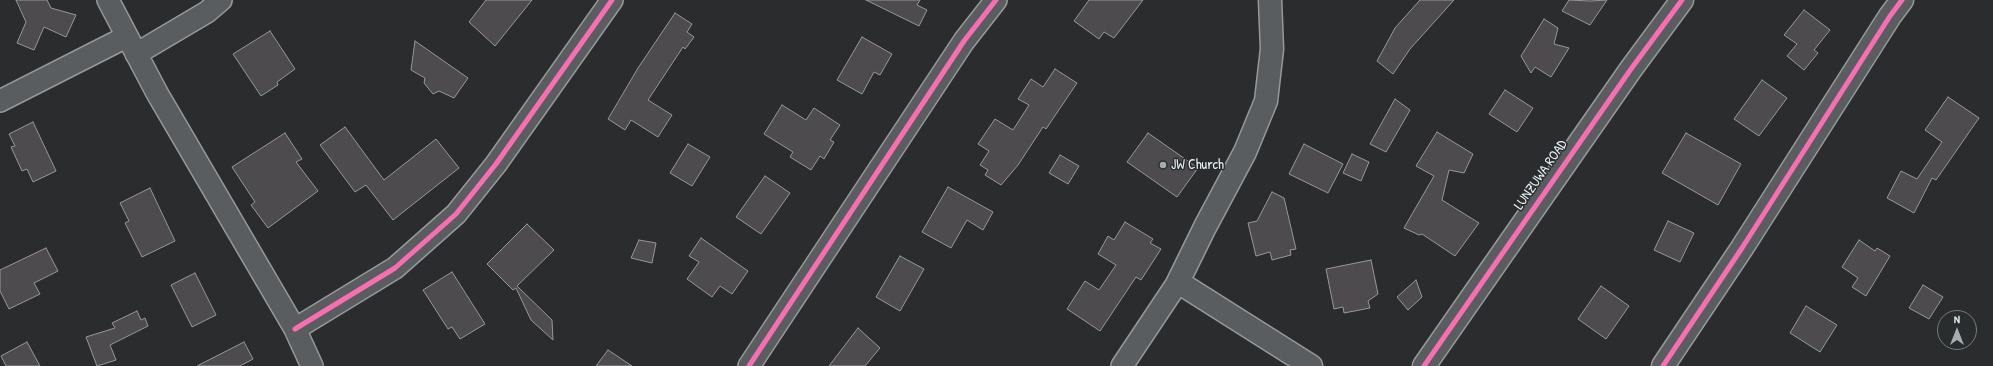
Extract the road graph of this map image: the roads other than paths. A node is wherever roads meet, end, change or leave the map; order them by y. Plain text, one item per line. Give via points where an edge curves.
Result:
1 (108, 0) edge
2 (221, 0) edge
3 (612, 0) edge
4 (996, 0) edge
5 (1270, 0) edge
6 (1682, 0) edge
7 (1902, 0) edge
8 (131, 45) junction
9 (0, 101) edge
10 (1178, 282) junction
11 (295, 329) junction
12 (312, 366) edge
13 (749, 366) edge
14 (1122, 366) edge
15 (1311, 366) edge
16 (1424, 366) edge
17 (1664, 366) edge

1 - 8 street
2 - 8 street via 207,12
3 - 11 street via 496,164 456,214 395,268
4 - 13 street via 964,41
5 - 10 street via 1272,49 1266,101 1245,152
6 - 16 street, LUNZUWA ROAD
7 - 17 street
8 - 9 street
8 - 11 street
10 - 14 street
10 - 15 street
11 - 12 street

